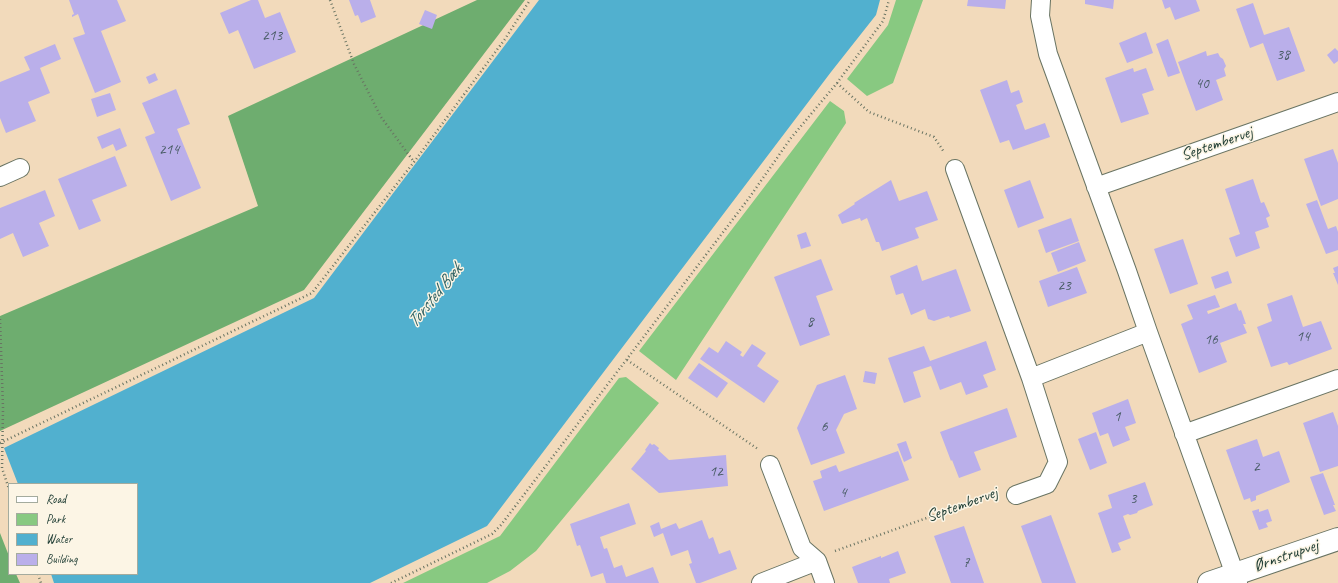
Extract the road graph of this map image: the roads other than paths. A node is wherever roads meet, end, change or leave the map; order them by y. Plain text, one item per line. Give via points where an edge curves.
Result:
1 (1041, 0) edge
2 (1338, 102) edge
3 (20, 168) dead end
4 (956, 169) road end
5 (0, 177) edge
6 (1096, 187) junction
7 (1148, 332) junction
8 (1031, 378) junction
9 (1338, 379) edge
10 (1184, 434) junction
11 (770, 465) road end
12 (1016, 495) road end
13 (1338, 539) edge
14 (817, 561) junction
15 (1236, 578) edge
16 (760, 583) edge
17 (825, 583) edge
18 (1209, 583) edge

1 - 6 street via 1040,16 1048,54
2 - 6 street, Septembervej
3 - 5 street
4 - 8 street, Septembervej
6 - 7 street
7 - 8 street
7 - 10 street
8 - 12 street, Septembervej via 1058,462 1047,484
9 - 10 street
10 - 15 street
11 - 14 street via 802,548
13 - 15 street, Ørnstrupvej
14 - 16 street
14 - 17 street
15 - 18 street, Ørnstrupvej

